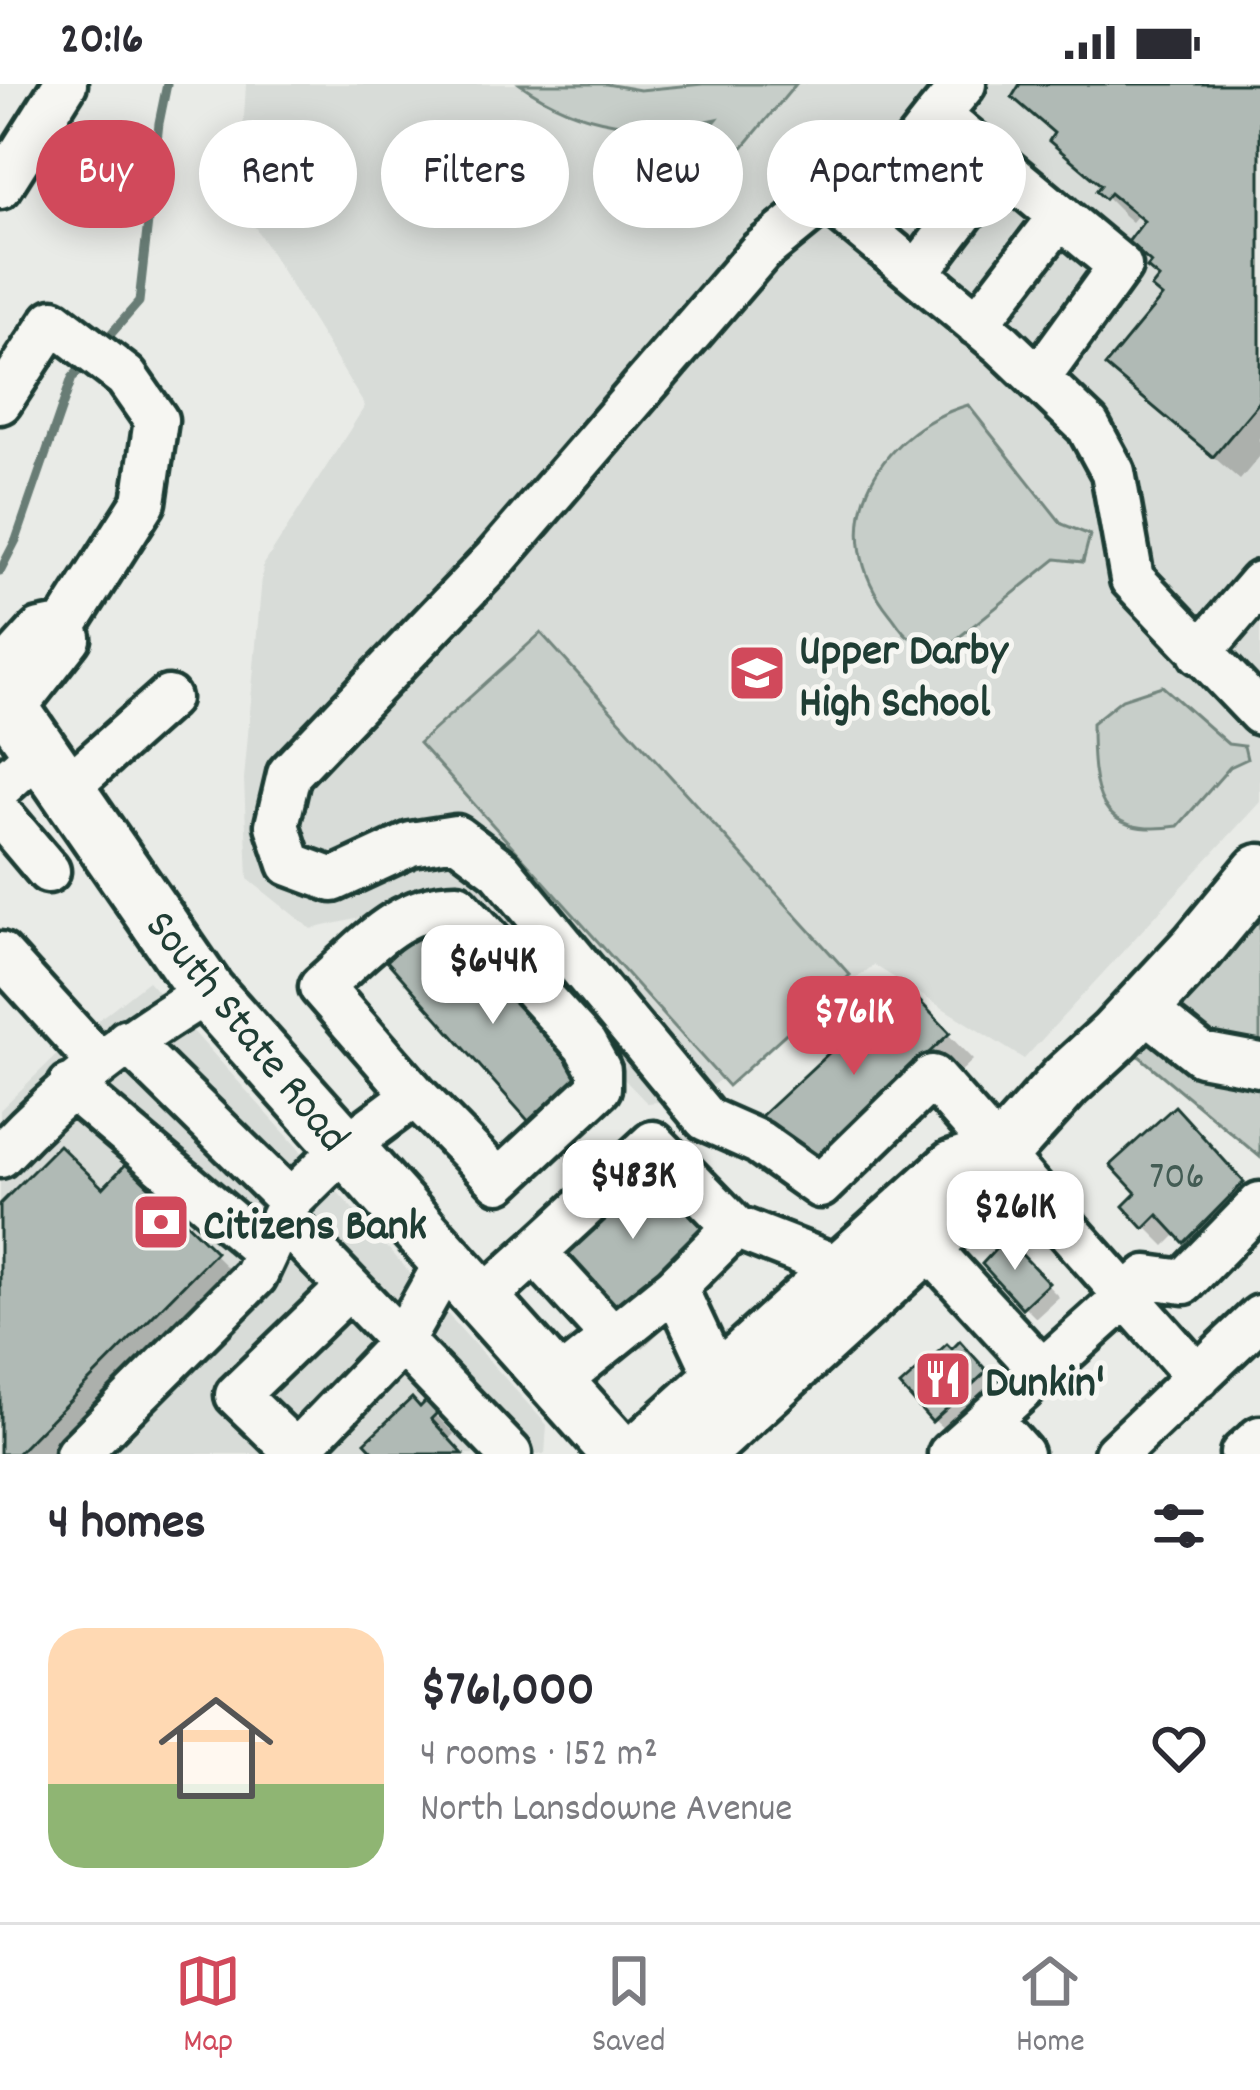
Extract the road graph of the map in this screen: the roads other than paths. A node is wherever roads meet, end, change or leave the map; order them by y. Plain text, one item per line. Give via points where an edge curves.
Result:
1 (65, 84) edge
2 (0, 187) edge
3 (1026, 188) edge
4 (1060, 216) junction
5 (789, 228) edge
6 (863, 228) edge
7 (951, 228) edge
8 (917, 273) junction
9 (977, 323) junction
10 (1038, 379) junction
11 (0, 402) edge
12 (1260, 583) edge
13 (1200, 653) junction
14 (168, 698) dead end
15 (1260, 713) edge
16 (24, 724) edge
17 (0, 787) edge
18 (0, 814) edge
19 (48, 871) dead end
20 (1260, 872) edge
21 (0, 954) edge
22 (207, 992) junction
23 (1142, 1007) junction
24 (99, 1063) junction
25 (1260, 1065) edge
26 (415, 1095) junction
27 (345, 1147) junction
28 (1003, 1152) junction
29 (0, 1156) edge
30 (1260, 1204) edge
31 (280, 1224) junction
32 (735, 1227) junction
33 (928, 1247) junction
34 (535, 1252) junction
35 (843, 1269) junction
36 (465, 1280) junction
37 (675, 1287) junction
38 (1136, 1287) junction
39 (348, 1288) junction
40 (1260, 1317) edge
41 (613, 1336) junction
42 (190, 1341) junction
43 (400, 1344) junction
44 (1043, 1372) junction
45 (1198, 1377) junction
46 (718, 1379) junction
47 (556, 1383) junction
48 (237, 1395) junction
49 (990, 1419) junction
50 (1260, 1438) edge
51 (294, 1452) edge
52 (77, 1454) edge
53 (510, 1454) edge
54 (620, 1454) edge
55 (637, 1454) edge
56 (696, 1454) edge
57 (950, 1454) edge
58 (1021, 1454) edge
59 (1116, 1454) edge
60 (1242, 1454) edge

1 - 2 street
3 - 4 street
4 - 9 street
4 - 10 street via 1120,266
5 - 28 street via 495,559 289,774 277,825 290,864 333,880 411,844 456,837 500,870 706,1119 758,1142 820,1186 932,1077
6 - 8 street
7 - 8 street
8 - 9 street
9 - 10 street
10 - 13 street via 1088,426 1113,472 1132,579
11 - 16 street via 53,321 126,377 156,420 143,502 65,626 69,638
12 - 13 street
13 - 15 street
14 - 16 street
16 - 17 street
16 - 22 main road, South State Road
18 - 19 street
20 - 23 main road
21 - 24 street
22 - 24 street
22 - 27 main road, South State Road
23 - 25 street via 1201,1054
23 - 28 main road
24 - 29 street
24 - 31 street
24 - 31 street
26 - 26 street via 322,987 403,917 457,904 585,1045 599,1088 499,1181
26 - 27 street
27 - 31 street
27 - 36 main road, South State Road
28 - 33 main road via 990,1186
28 - 35 main road via 955,1168
28 - 38 street
30 - 38 street via 1184,1282
31 - 39 street
31 - 42 street via 255,1276
32 - 34 street via 653,1143
32 - 35 street
32 - 37 street
33 - 44 street
33 - 56 main road
34 - 36 street
34 - 41 street
35 - 46 main road
36 - 43 street
36 - 47 main road, South State Road
37 - 41 street
37 - 46 street
38 - 44 street
38 - 45 street
39 - 43 street
39 - 48 street
40 - 45 street
41 - 47 street
42 - 48 street
42 - 52 street
43 - 51 street
43 - 53 street
44 - 49 street
45 - 59 street
46 - 55 main road
47 - 54 main road, South State Road
48 - 51 street
49 - 57 street
49 - 58 street
50 - 60 street

